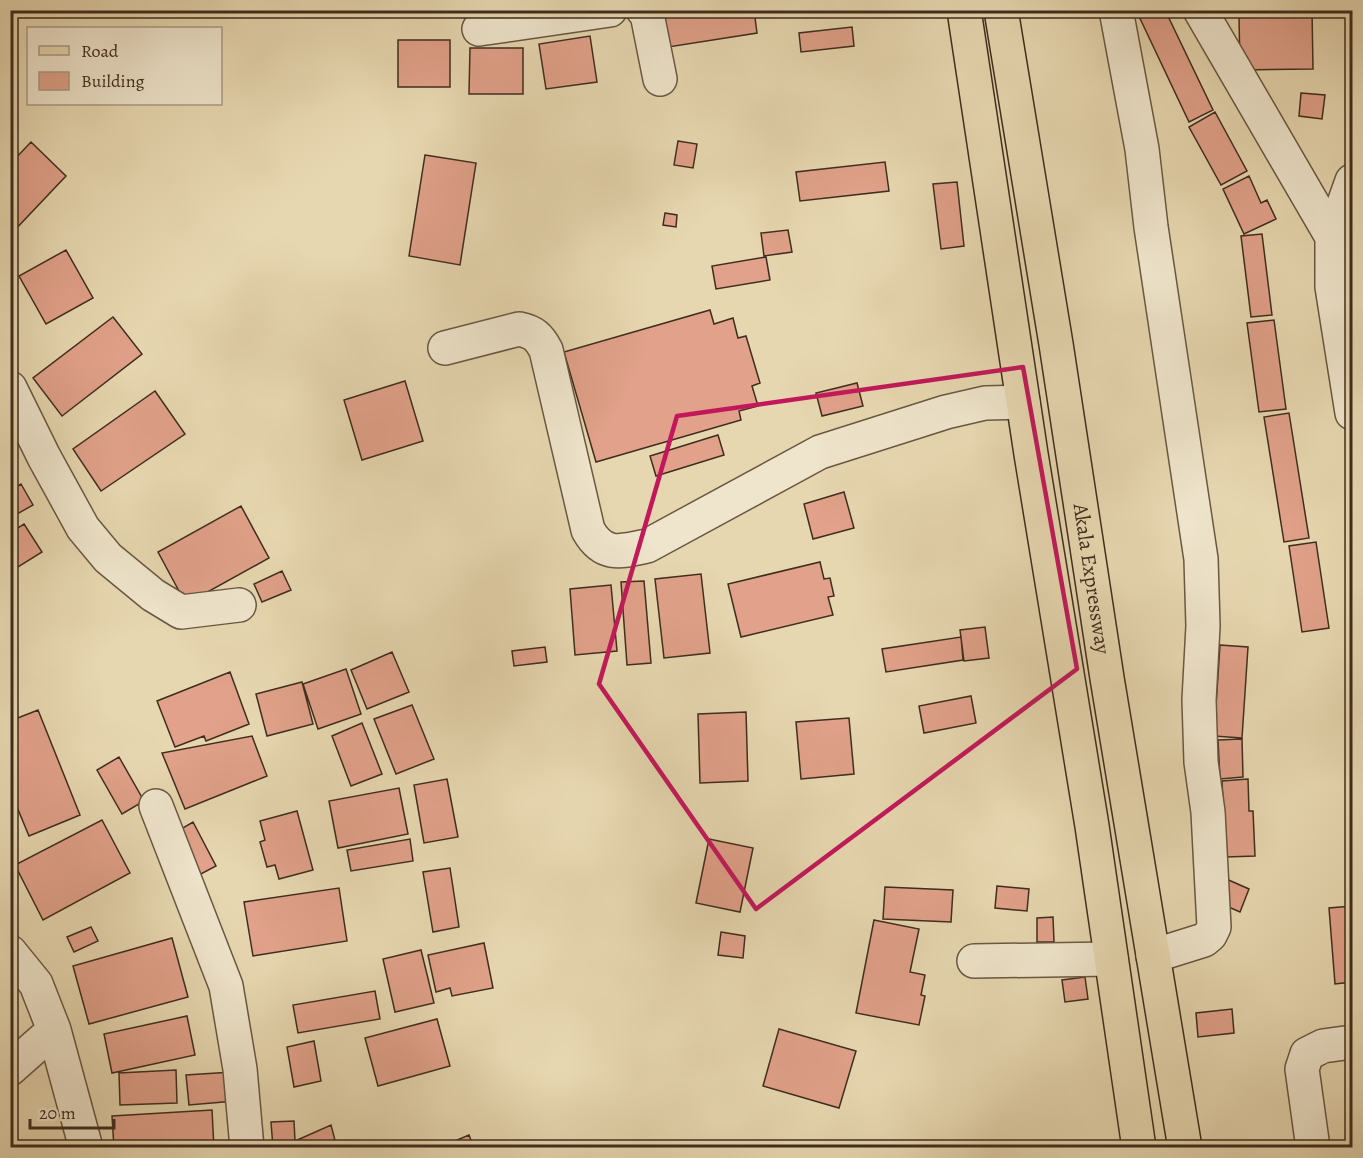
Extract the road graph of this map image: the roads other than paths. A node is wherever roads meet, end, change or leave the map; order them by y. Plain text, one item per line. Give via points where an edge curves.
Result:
1 (610, 10) edge
2 (643, 10) edge
3 (964, 10) edge
4 (1001, 10) edge
5 (1116, 10) edge
6 (1200, 10) edge
7 (479, 29) dead end
8 (660, 79) dead end
9 (1353, 181) edge
10 (1332, 237) junction
11 (445, 348) dead end
12 (10, 388) edge
13 (1023, 402) junction
14 (1352, 408) edge
15 (239, 605) dead end
16 (156, 806) dead end
17 (10, 952) edge
18 (1153, 956) junction
19 (1111, 959) junction
20 (974, 961) dead end
21 (54, 1030) junction
22 (1353, 1042) edge
23 (10, 1069) edge
24 (86, 1148) edge
25 (247, 1148) edge
26 (1139, 1148) edge
27 (1185, 1148) edge
28 (1313, 1148) edge

1 - 7 street
2 - 8 street
3 - 13 main road, Akala Expressway
4 - 18 main road, Akala Expressway
5 - 18 street via 1142,149 1201,570 1199,710 1214,927 1204,940
6 - 10 street
9 - 10 street
10 - 14 street via 1332,287
11 - 13 street via 519,329 540,339 546,350 588,530 602,548 623,551 647,546 820,452 945,412 985,403
12 - 15 street via 83,528 108,558 181,612
13 - 19 main road, Akala Expressway
16 - 25 street via 226,986 240,1069
17 - 21 street via 36,984
18 - 27 main road, Akala Expressway
19 - 20 street
19 - 26 main road, Akala Expressway
21 - 23 street
21 - 24 street
22 - 28 street via 1323,1046 1307,1054 1302,1069

